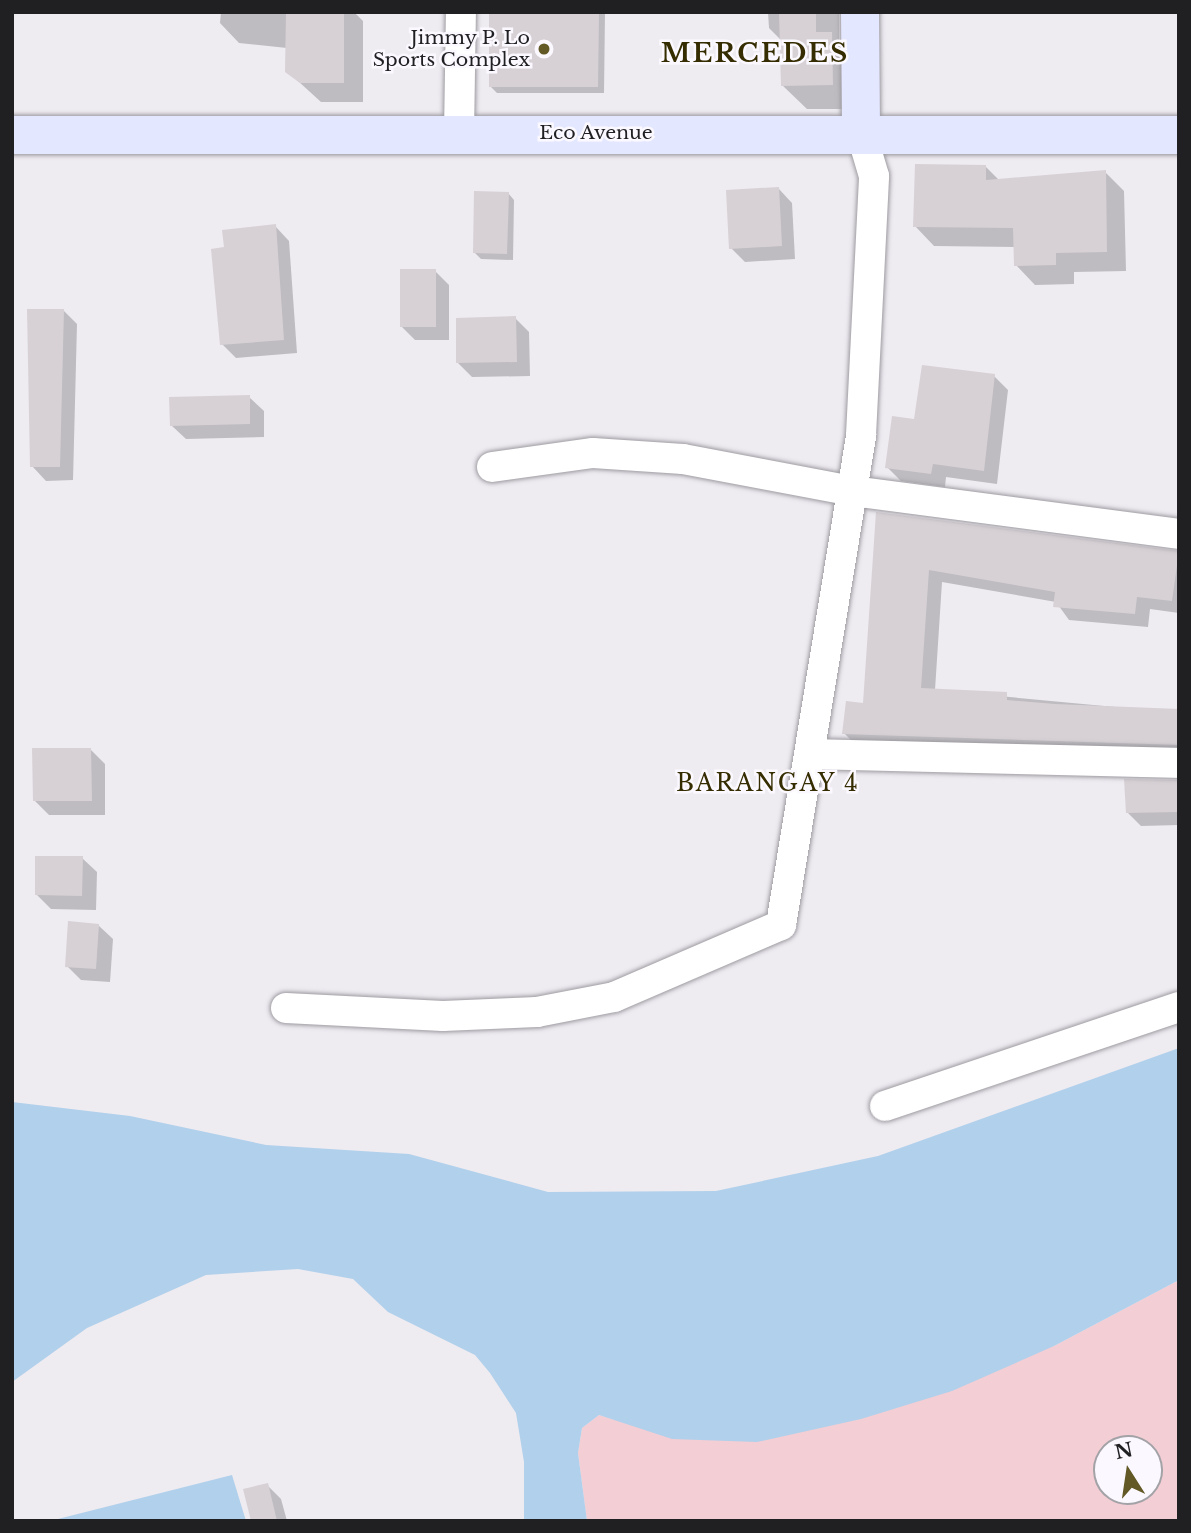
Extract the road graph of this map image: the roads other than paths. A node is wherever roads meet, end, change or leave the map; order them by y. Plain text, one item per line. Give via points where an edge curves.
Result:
1 (461, 12) edge
2 (860, 12) edge
3 (861, 132) junction
4 (459, 134) junction
5 (12, 135) edge
6 (1179, 135) edge
7 (492, 467) dead end
8 (853, 491) junction
9 (1179, 534) edge
10 (813, 754) junction
11 (1179, 763) edge
12 (286, 1007) dead end
13 (1179, 1007) edge
14 (885, 1106) dead end

1 - 4 street
2 - 3 main road
3 - 4 main road, Eco Avenue
3 - 6 main road, Eco Avenue
3 - 8 street via 874,176 874,258
4 - 5 main road, Eco Avenue
7 - 8 street via 593,453 630,455
8 - 9 street
8 - 10 street
10 - 11 street
10 - 12 street via 781,925 614,997 537,1012 443,1016
13 - 14 street

